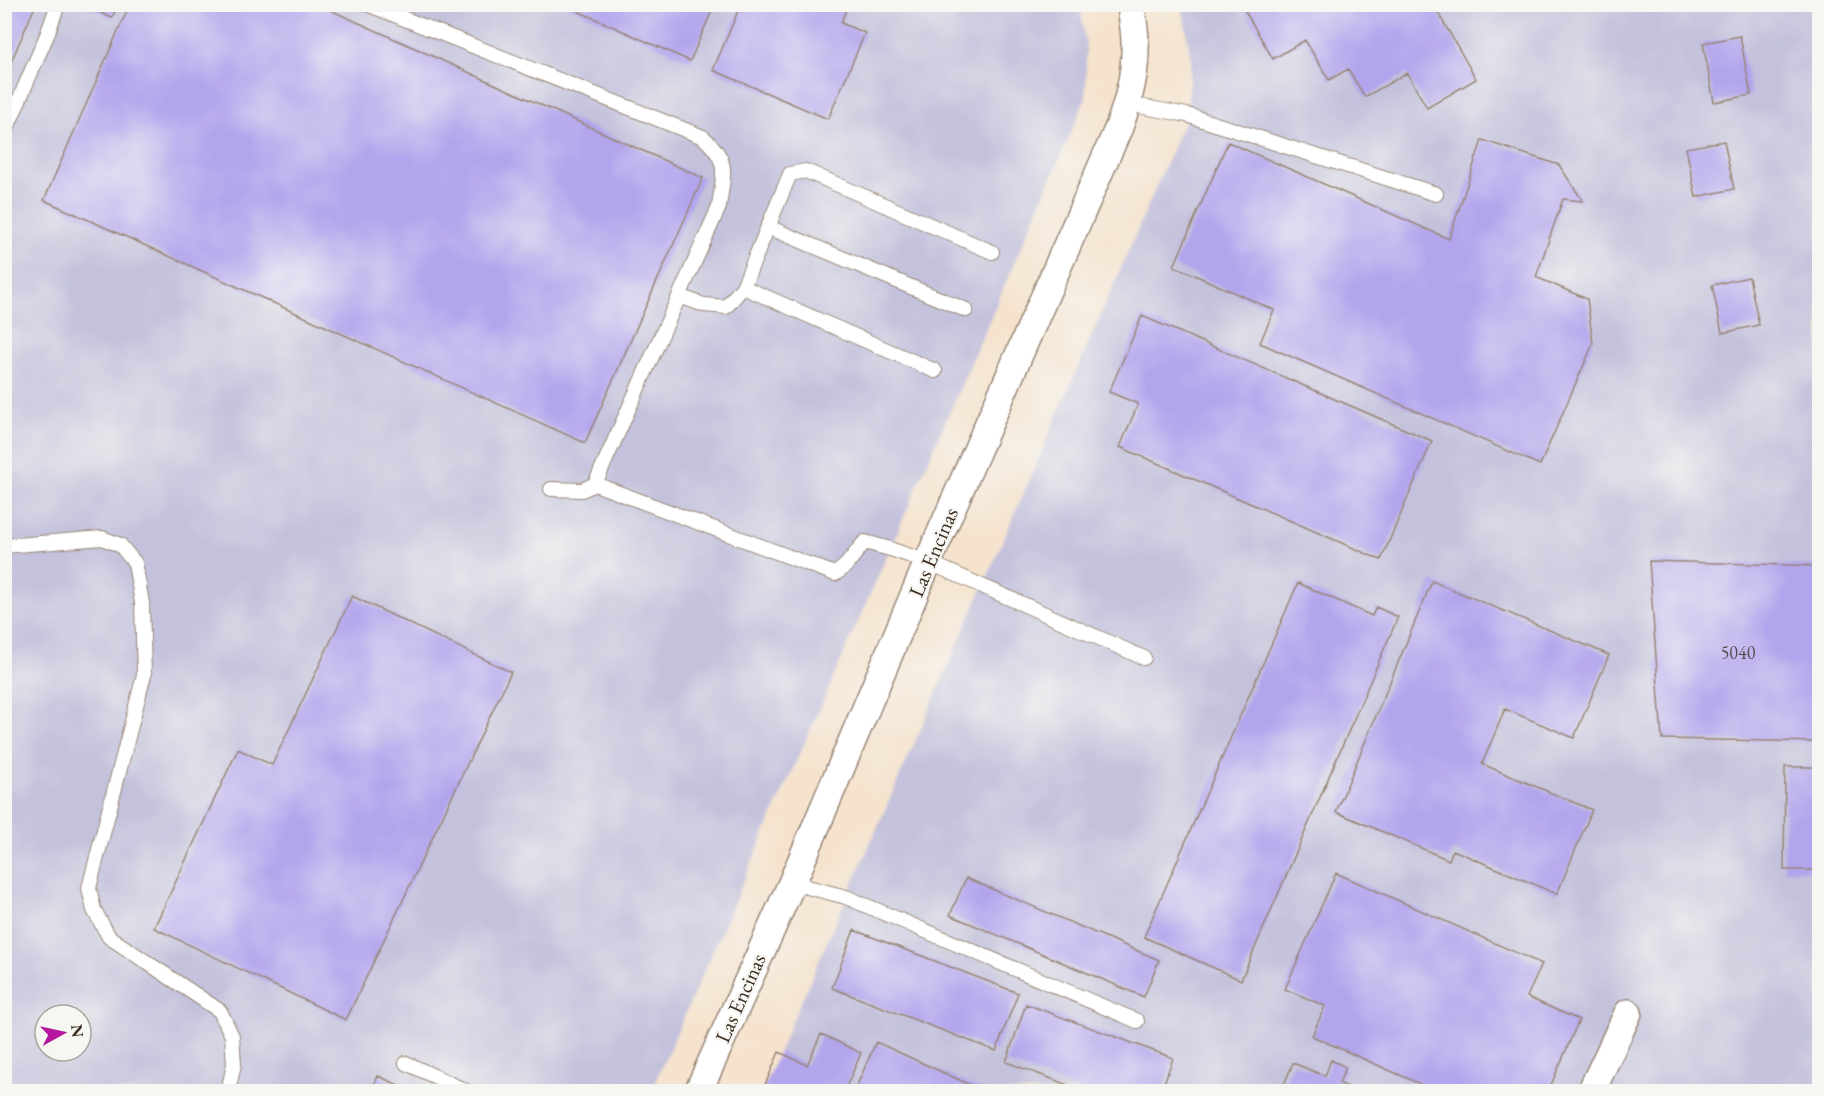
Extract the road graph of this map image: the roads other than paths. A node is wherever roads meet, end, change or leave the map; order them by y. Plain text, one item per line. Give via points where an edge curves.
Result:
1 (58, 4) edge
2 (367, 4) edge
3 (1131, 4) edge
4 (1128, 104) junction
5 (4, 135) edge
6 (1436, 194) dead end
7 (768, 227) junction
8 (992, 252) dead end
9 (743, 287) junction
10 (679, 296) junction
11 (966, 310) dead end
12 (935, 371) dead end
13 (595, 484) junction
14 (551, 489) dead end
15 (4, 546) edge
16 (928, 562) junction
17 (1144, 658) dead end
18 (792, 883) junction
19 (1628, 1013) dead end
20 (1137, 1021) dead end
21 (406, 1063) dead end
22 (228, 1092) edge
23 (468, 1092) edge
24 (698, 1092) edge
25 (1592, 1092) edge

1 - 5 lane
2 - 10 lane via 703,137 716,149 724,166 718,207
3 - 4 street, Las Encinas via 1135,42
4 - 6 lane via 1187,115
4 - 16 street, Las Encinas
7 - 8 lane via 790,174 806,171
7 - 9 lane
7 - 11 lane
9 - 10 lane via 726,308
9 - 12 lane
10 - 13 lane
13 - 14 lane via 582,490
13 - 16 lane via 835,574 847,567 865,542
15 - 22 lane via 102,538 120,545 135,562 142,603 144,675 89,888 94,910 109,937 220,1011 232,1036 234,1064
16 - 17 lane
16 - 18 street, Las Encinas
18 - 20 lane via 846,897
18 - 24 street, Las Encinas
19 - 25 street
21 - 23 lane

